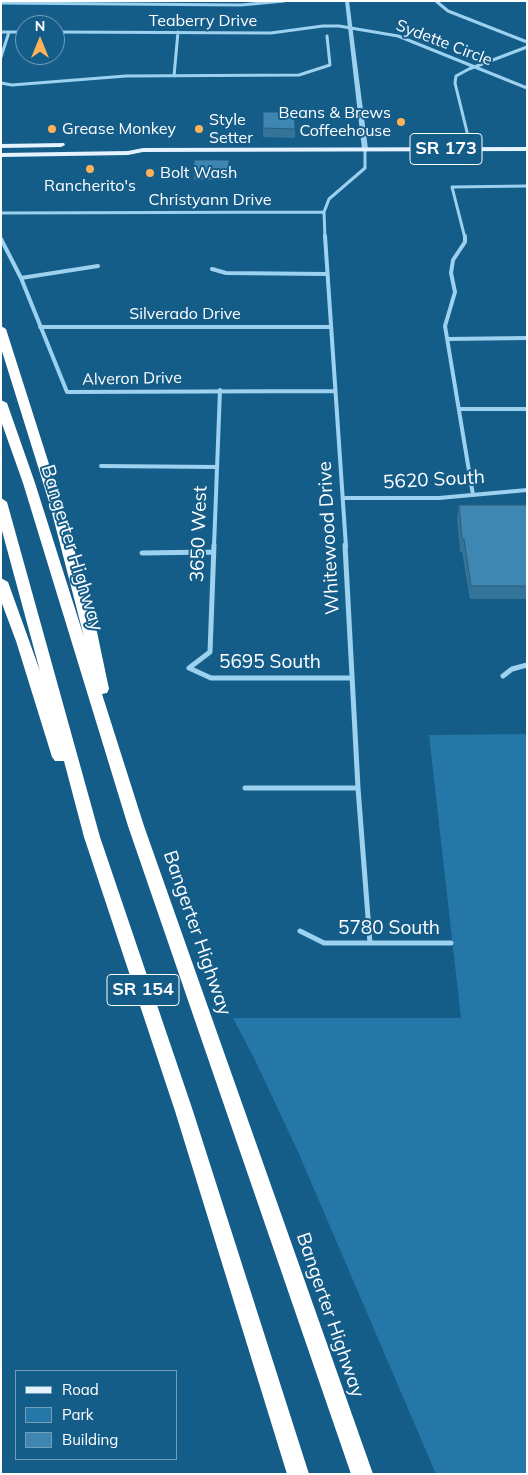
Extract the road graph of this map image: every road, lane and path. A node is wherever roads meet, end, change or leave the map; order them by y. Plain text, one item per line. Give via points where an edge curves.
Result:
1 (284, 1) edge
2 (347, 1) edge
3 (436, 1) edge
4 (32, 2) edge
5 (1, 3) edge
6 (350, 28) junction
7 (1, 32) edge
8 (9, 32) junction
9 (15, 32) edge
10 (65, 32) edge
11 (178, 32) junction
12 (327, 36) dead end
13 (527, 42) edge
14 (527, 47) edge
15 (1, 57) edge
16 (474, 67) junction
17 (174, 76) junction
18 (1, 84) edge
19 (527, 88) edge
20 (467, 132) dead end
21 (1, 146) edge
22 (365, 149) junction
23 (527, 149) edge
24 (143, 150) junction
25 (1, 155) edge
26 (527, 186) edge
27 (324, 212) junction
28 (1, 213) edge
29 (1, 239) edge
30 (98, 266) dead end
31 (212, 268) dead end
32 (326, 274) junction
33 (20, 278) junction
34 (40, 327) junction
35 (330, 327) junction
36 (1, 329) edge
37 (527, 338) edge
38 (447, 339) junction
39 (220, 390) junction
40 (334, 391) junction
41 (1, 403) edge
42 (460, 409) junction
43 (527, 409) edge
44 (101, 466) dead end
45 (217, 467) junction
46 (527, 490) edge
47 (473, 494) junction
48 (342, 498) junction
49 (1, 502) edge
50 (213, 552) junction
51 (142, 553) dead end
52 (1, 582) edge
53 (527, 665) edge
54 (189, 668) joint
55 (503, 676) dead end
56 (352, 678) junction
57 (245, 788) dead end
58 (358, 788) junction
59 (136, 826) junction
60 (92, 837) junction
61 (300, 930) dead end
62 (370, 943) junction
63 (451, 944) dead end
64 (298, 1474) edge
65 (362, 1474) edge

1 - 4 street via 241,5
2 - 6 street
3 - 13 street via 448,11
4 - 5 street
6 - 11 street, Teaberry Drive via 323,26 271,33
6 - 16 street, Sydette Circle via 398,36
6 - 22 street
7 - 8 street
8 - 9 street
8 - 15 street
10 - 11 street, Teaberry Drive
11 - 17 street
12 - 17 street via 330,65 307,74
14 - 16 street
16 - 19 street, Sydette Circle
16 - 20 street via 455,79
17 - 18 street
21 - 24 main road, SR 173 via 128,146
22 - 23 main road, SR 173
22 - 24 main road, SR 173
22 - 27 street via 365,168 329,199
24 - 25 main road, SR 173
26 - 38 street via 452,187 465,242 451,266 455,292 445,321
27 - 28 street, Christyann Drive
27 - 32 street, Whitewood Drive
29 - 33 street, Alveron Drive
30 - 33 street
31 - 32 street via 226,273
32 - 35 street, Whitewood Drive
33 - 34 street, Alveron Drive
34 - 35 street, Silverado Drive
34 - 39 street, Alveron Drive via 67,392
35 - 40 street, Whitewood Drive
36 - 59 highway via 76,580
37 - 38 street
38 - 42 street
39 - 40 street, Alveron Drive
39 - 45 street, 3650 West
40 - 48 street, Whitewood Drive
41 - 59 highway, Bangerter Highway / SR 154
42 - 43 street
42 - 47 street
44 - 45 street
45 - 50 street, 3650 West
46 - 47 street, 5620 South
47 - 48 street, 5620 South via 439,498
48 - 56 street, Whitewood Drive
49 - 60 highway, SR 154
50 - 51 street
50 - 54 street, 3650 West via 210,652
52 - 60 highway via 70,786
53 - 55 street via 512,669
54 - 56 street, 5695 South via 211,678
56 - 58 street, Whitewood Drive
57 - 58 street
58 - 62 street, Whitewood Drive
59 - 65 highway, Bangerter Highway / SR 154
60 - 64 highway, SR 154 via 184,1111
61 - 62 street, 5780 South via 324,943
62 - 63 street, 5780 South

